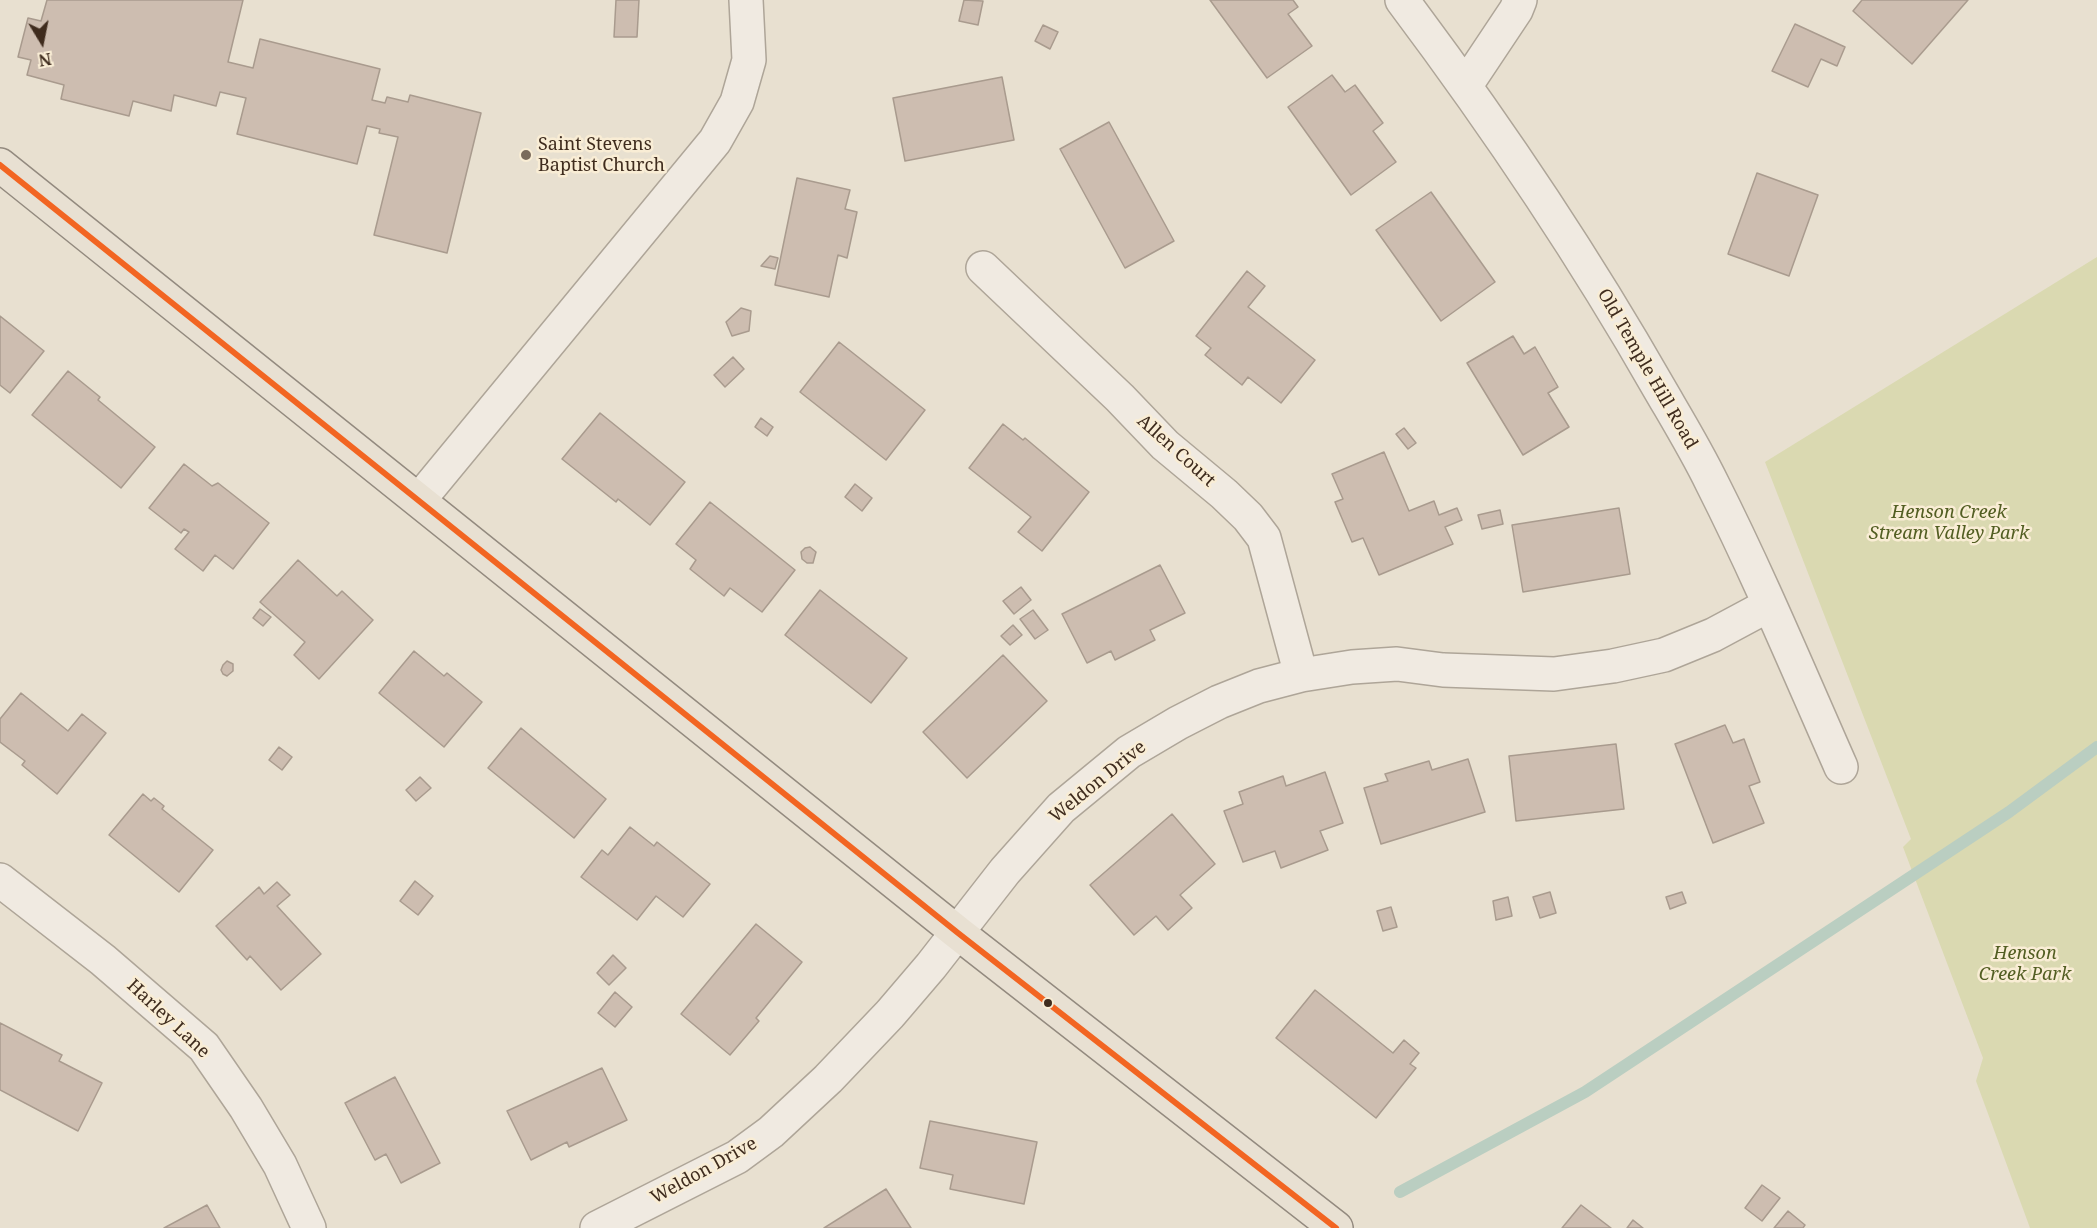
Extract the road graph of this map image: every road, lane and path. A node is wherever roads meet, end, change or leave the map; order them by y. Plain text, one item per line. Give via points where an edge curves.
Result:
1 (746, 0) edge
2 (1402, 0) edge
3 (1520, 0) edge
4 (1466, 85) junction
5 (0, 165) edge
6 (983, 268) dead end
7 (419, 500) junction
8 (1769, 605) junction
9 (1301, 675) junction
10 (1840, 767) dead end
11 (7, 895) edge
12 (958, 933) junction
13 (309, 1228) edge
14 (597, 1228) edge
15 (1336, 1228) edge

1 - 7 street via 749,60 737,102 715,141
2 - 4 street, Old Temple Hill Road
3 - 4 street
4 - 8 street, Old Temple Hill Road via 1621,321 1711,480
5 - 7 main road
6 - 9 street, Allen Court via 1165,445 1248,517 1264,538
7 - 12 main road
8 - 9 street, Weldon Drive via 1713,635 1664,655 1613,666 1554,674 1443,670 1397,664
8 - 10 street, Old Temple Hill Road
9 - 12 street, Weldon Drive via 1219,702 1130,752 1061,808 1005,871
11 - 13 street, Harley Lane via 103,960 204,1047 269,1146
12 - 14 street, Weldon Drive via 854,1053 771,1132 737,1156
12 - 15 main road

